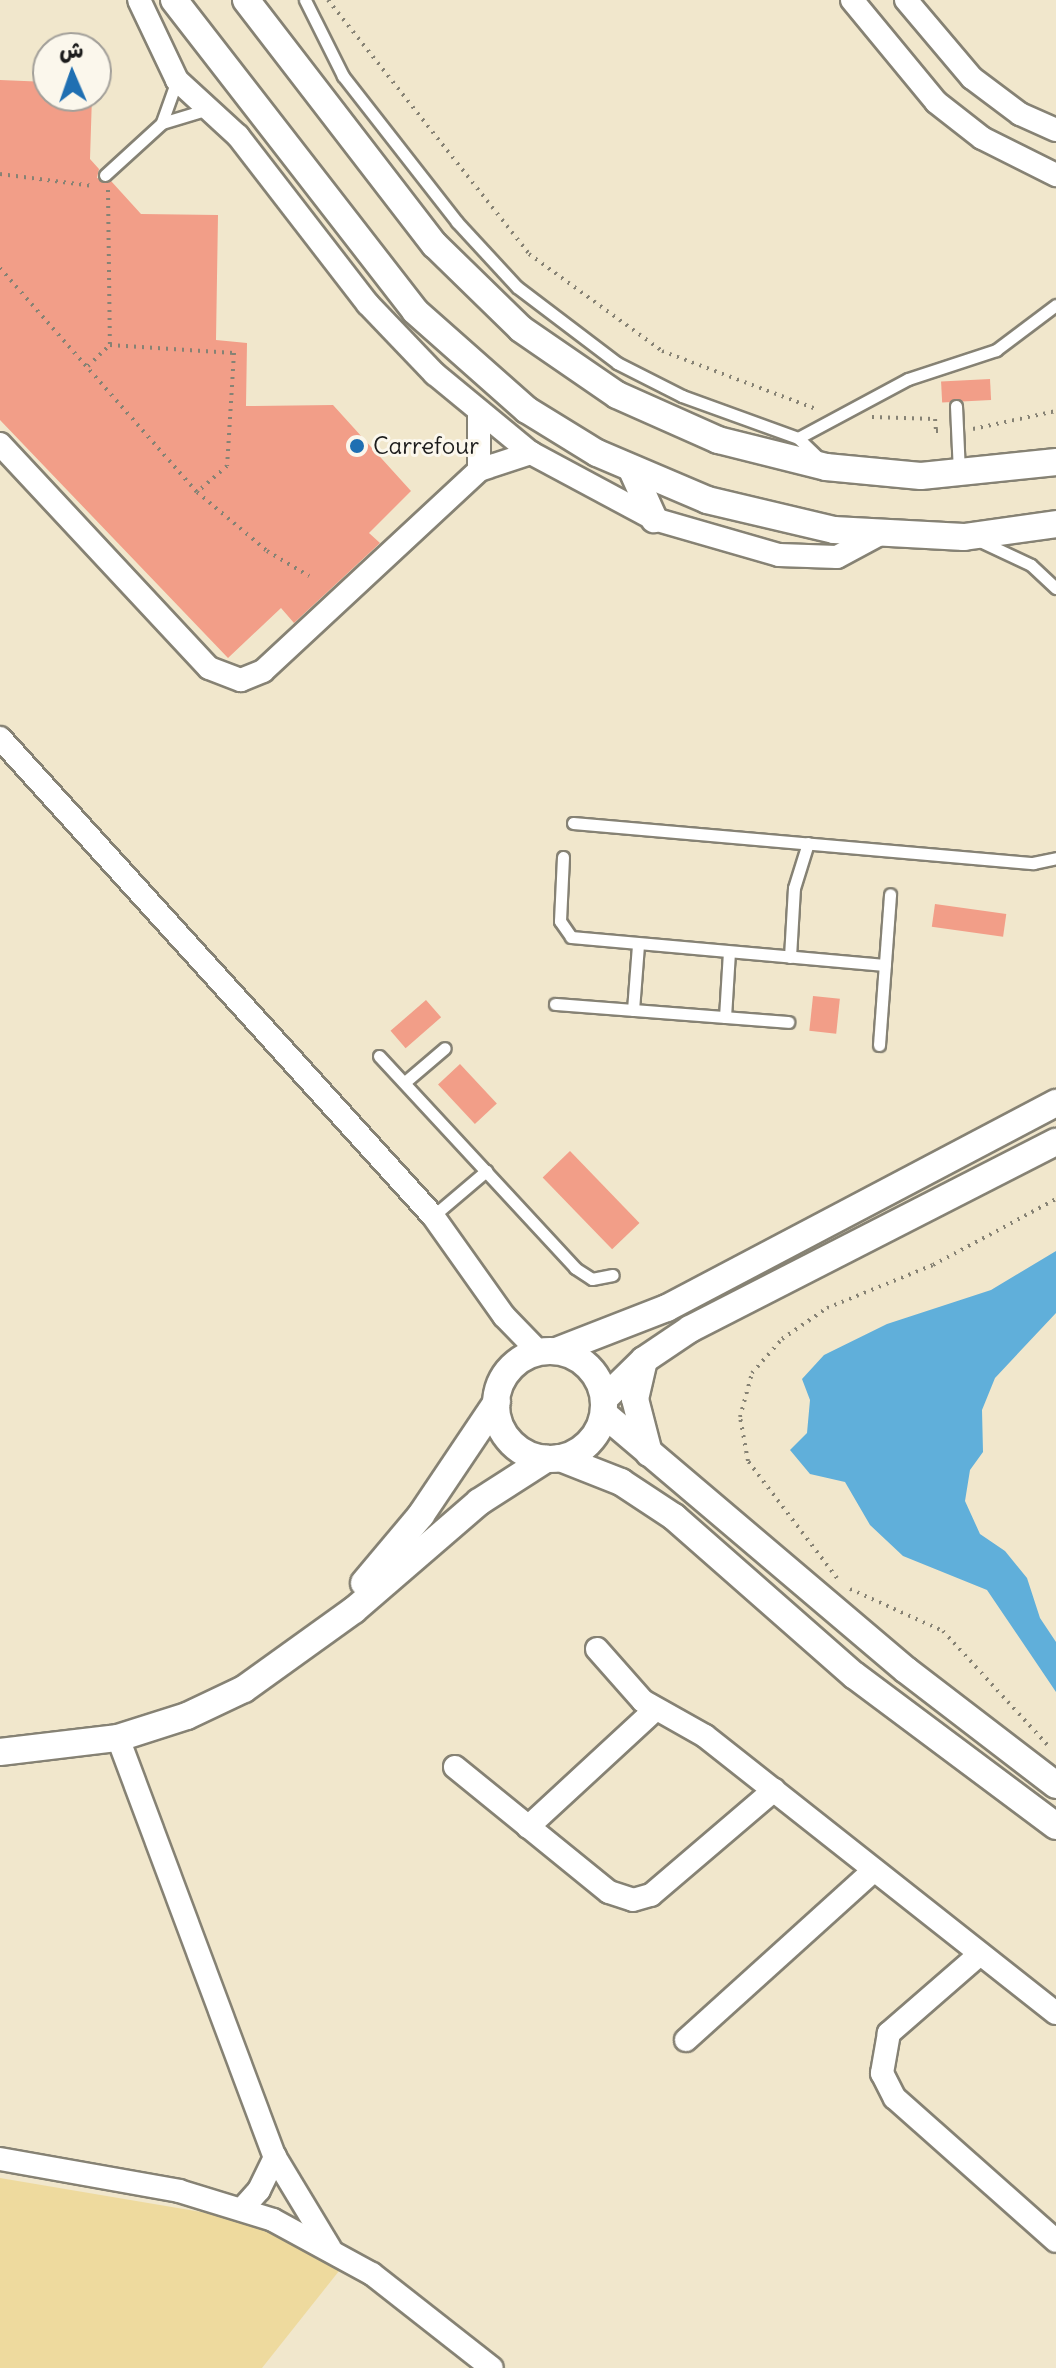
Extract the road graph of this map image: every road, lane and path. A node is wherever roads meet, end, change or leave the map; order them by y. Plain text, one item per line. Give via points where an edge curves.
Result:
1 (139, 0) edge
2 (174, 0) edge
3 (246, 0) edge
4 (305, 0) edge
5 (328, 0) edge
6 (852, 0) edge
7 (906, 0) edge
8 (177, 80) junction
9 (205, 110) junction
10 (162, 123) junction
11 (1056, 130) edge
12 (0, 174) edge
13 (105, 175) dead end
14 (1056, 175) edge
15 (0, 268) edge
16 (1056, 305) edge
17 (110, 345) junction
18 (87, 366) junction
19 (956, 406) dead end
20 (1056, 411) edge
21 (479, 413) junction
22 (842, 414) junction
23 (957, 430) junction
24 (798, 438) junction
25 (0, 444) edge
26 (531, 453) junction
27 (1056, 462) edge
28 (826, 467) junction
29 (479, 470) junction
30 (632, 470) junction
31 (959, 474) junction
32 (197, 492) junction
33 (654, 519) junction
34 (1056, 524) edge
35 (878, 535) junction
36 (964, 537) junction
37 (309, 576) dead end
38 (1056, 588) edge
39 (0, 738) edge
40 (573, 823) dead end
41 (808, 843) junction
42 (563, 857) dead end
43 (1056, 858) edge
44 (890, 894) dead end
45 (638, 945) junction
46 (729, 952) junction
47 (790, 957) junction
48 (885, 965) junction
49 (555, 1004) dead end
50 (633, 1010) junction
51 (725, 1017) junction
52 (788, 1022) dead end
53 (879, 1045) dead end
54 (445, 1048) dead end
55 (379, 1056) dead end
56 (405, 1082) junction
57 (1056, 1103) edge
58 (1056, 1142) edge
59 (486, 1171) junction
60 (1056, 1199) edge
61 (433, 1216) junction
62 (613, 1275) dead end
63 (547, 1352) junction
64 (644, 1360) junction
65 (497, 1402) junction
66 (604, 1406) junction
67 (651, 1456) junction
68 (553, 1458) junction
69 (332, 1624) junction
70 (597, 1649) dead end
71 (655, 1710) junction
72 (118, 1738) junction
73 (0, 1752) edge
74 (1056, 1754) edge
75 (455, 1767) dead end
76 (1056, 1785) edge
77 (774, 1790) junction
78 (1056, 1826) edge
79 (528, 1827) junction
80 (874, 1870) junction
81 (980, 1954) junction
82 (1056, 2013) edge
83 (686, 2040) dead end
84 (275, 2157) junction
85 (0, 2159) edge
86 (242, 2209) junction
87 (1056, 2241) edge
88 (330, 2248) junction
89 (492, 2368) edge

1 - 8 street
2 - 30 street via 415,311 527,410
3 - 28 street via 435,245 521,329 593,380 667,420 718,440
4 - 24 lane via 343,76 457,222 517,287 586,343 649,380
5 - 22 path via 505,228 570,287 662,351 805,406
6 - 14 street via 936,102 982,138
7 - 11 street via 972,78 1020,114
8 - 9 street
8 - 10 lane
9 - 10 lane
9 - 21 street via 238,136 328,256 401,341
10 - 13 lane
12 - 17 path via 108,188
15 - 18 path
16 - 22 lane via 996,350 908,379
17 - 18 path
17 - 32 path via 234,353 227,466
18 - 32 path
19 - 23 lane
20 - 23 path
21 - 26 street
21 - 29 street
22 - 23 path via 935,419 936,431
22 - 24 lane
23 - 31 lane
24 - 28 lane
25 - 29 street via 209,668 229,679 263,671
26 - 29 street
26 - 33 street
27 - 31 street
28 - 31 street
30 - 33 street
30 - 35 street via 749,512
32 - 37 path via 267,551
33 - 35 street via 804,560 837,557
34 - 36 street
35 - 36 street
36 - 38 lane via 1010,553
39 - 61 street
40 - 41 lane
41 - 43 lane via 1033,863
41 - 47 lane via 793,899
42 - 45 lane via 560,921 566,933
44 - 48 lane
45 - 46 lane
45 - 50 lane
46 - 47 lane
46 - 51 lane
47 - 48 lane
48 - 53 lane
49 - 50 lane
50 - 51 lane
51 - 52 lane
54 - 56 lane
55 - 56 lane
56 - 59 lane
57 - 63 street via 667,1308
58 - 64 street via 690,1329
59 - 61 lane
59 - 62 lane via 583,1275
60 - 74 path via 957,1253 811,1317 782,1339 752,1373 740,1417 744,1450 759,1481 794,1517 834,1575 863,1597 943,1631
61 - 63 street via 504,1316
63 - 65 street via 505,1376
63 - 66 street via 589,1367
64 - 66 street
64 - 67 street via 637,1419
65 - 68 street via 510,1440
65 - 69 street via 421,1515
66 - 67 street
66 - 68 street via 589,1443
67 - 76 street via 751,1534 906,1670
68 - 69 street via 479,1502
68 - 78 street via 621,1482 674,1517 854,1675
69 - 72 street via 244,1689 187,1716
70 - 71 street
71 - 77 street via 697,1730
71 - 79 street
72 - 73 street
72 - 84 street
75 - 79 street
77 - 79 street via 642,1899 609,1892
77 - 80 street
80 - 81 street
80 - 83 street
81 - 82 street
81 - 87 street via 889,2033 882,2073 895,2098
84 - 86 street via 259,2190
84 - 88 street
85 - 86 street via 179,2191
86 - 88 street
88 - 89 street

